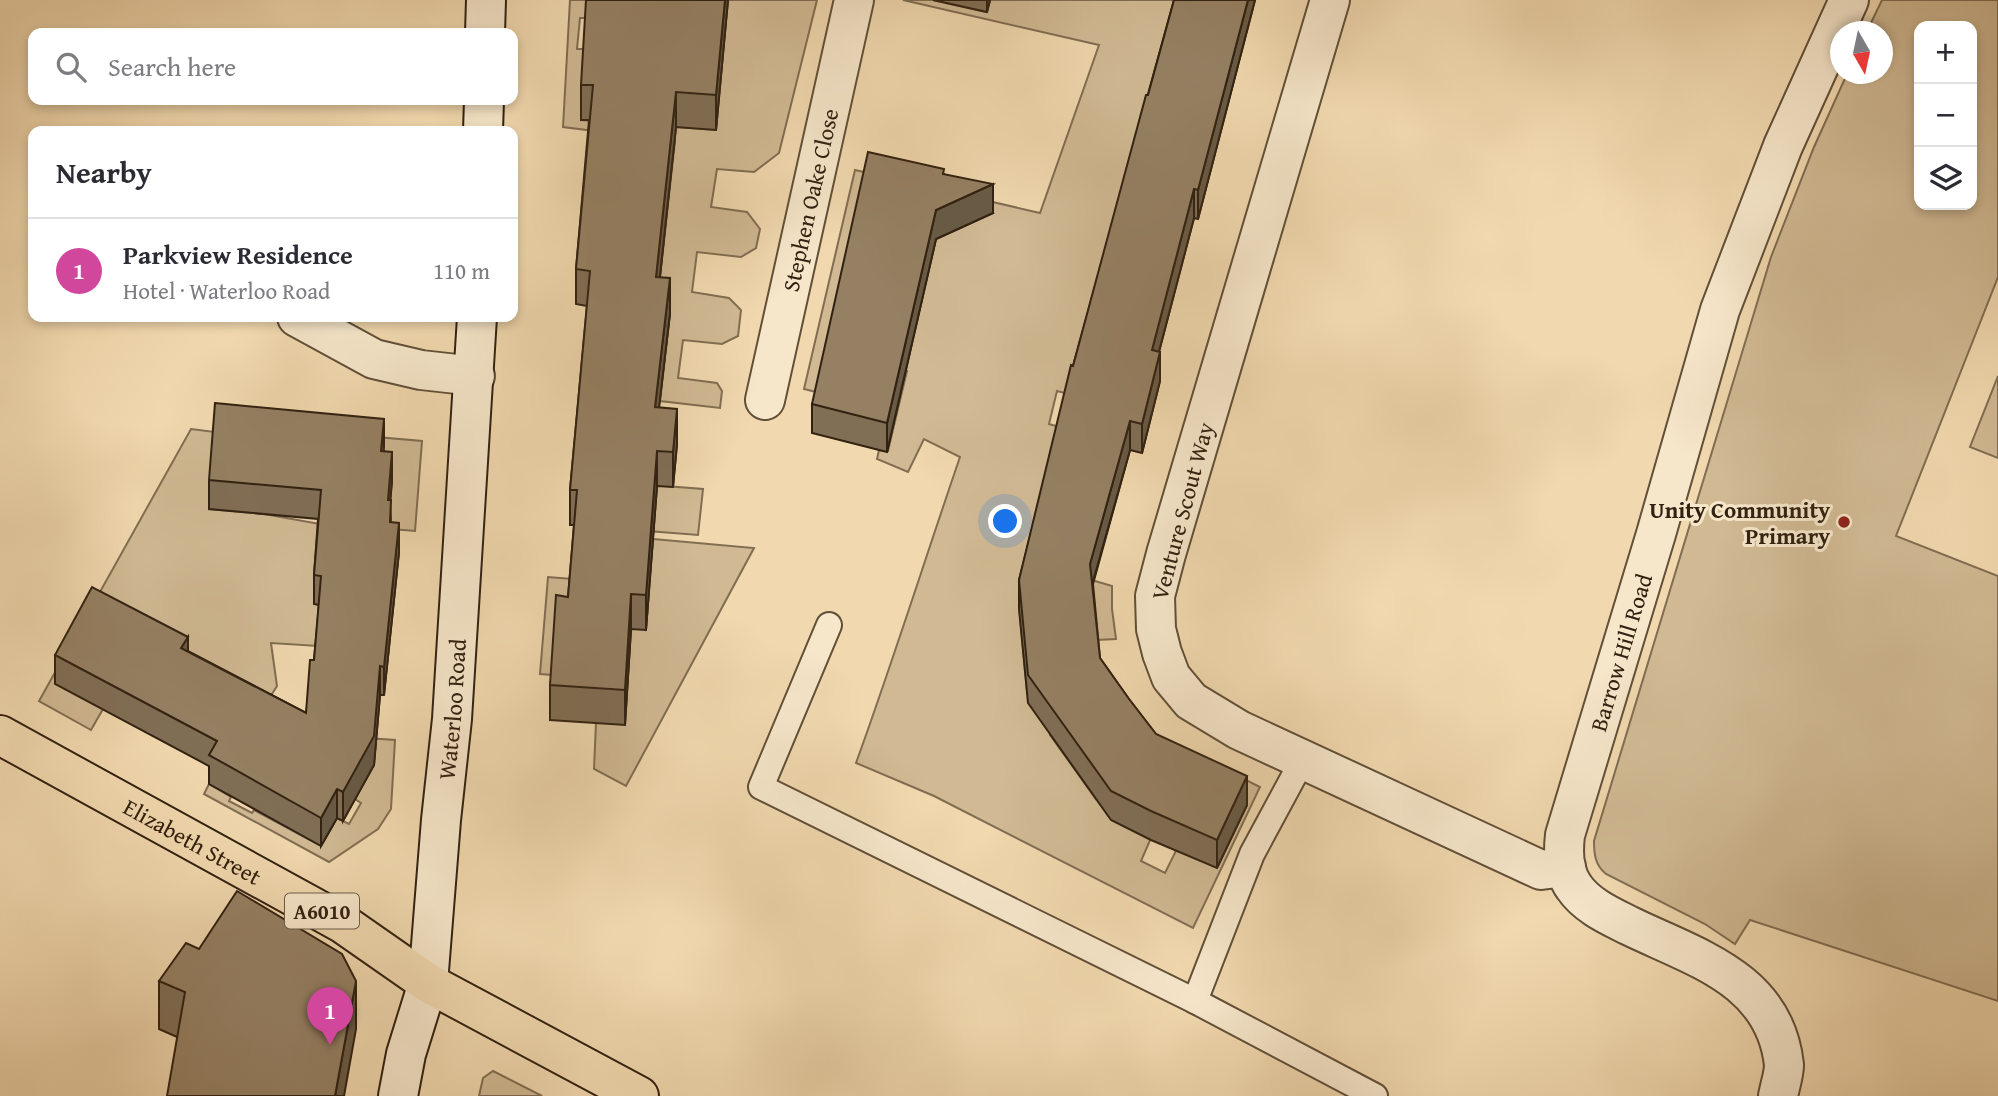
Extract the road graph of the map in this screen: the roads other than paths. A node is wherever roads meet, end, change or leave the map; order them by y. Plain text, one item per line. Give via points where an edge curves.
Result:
1 (485, 0) edge
2 (854, 0) edge
3 (1330, 0) edge
4 (1849, 0) edge
5 (485, 28) edge
6 (484, 105) edge
7 (483, 126) edge
8 (306, 322) edge
9 (477, 322) edge
10 (475, 376) junction
11 (765, 400) dead end
12 (829, 625) dead end
13 (0, 734) edge
14 (1302, 761) junction
15 (1566, 867) junction
16 (428, 983) junction
17 (1195, 1001) junction
18 (398, 1096) edge
19 (639, 1096) edge
20 (1374, 1096) edge
21 (1778, 1096) edge

1 - 5 street
2 - 11 street, Stephen Oake Close
3 - 14 street, Venture Scout Way via 1155,596 1162,653 1171,677 1191,701
4 - 15 street, Barrow Hill Road via 1783,146 1720,310 1565,835
6 - 7 street
8 - 10 street via 374,359
9 - 10 street, Waterloo Road
10 - 16 street, Waterloo Road via 452,719
12 - 17 lane via 761,787
13 - 16 highway, Elizabeth Street / A6010 via 342,923
14 - 15 street, Venture Scout Way via 1541,870
14 - 17 lane via 1252,855
15 - 21 street via 1575,888 1604,913 1728,973 1755,995 1776,1030 1784,1067
16 - 18 street, Waterloo Road
16 - 19 highway, Elizabeth Street / A6010
17 - 20 lane

